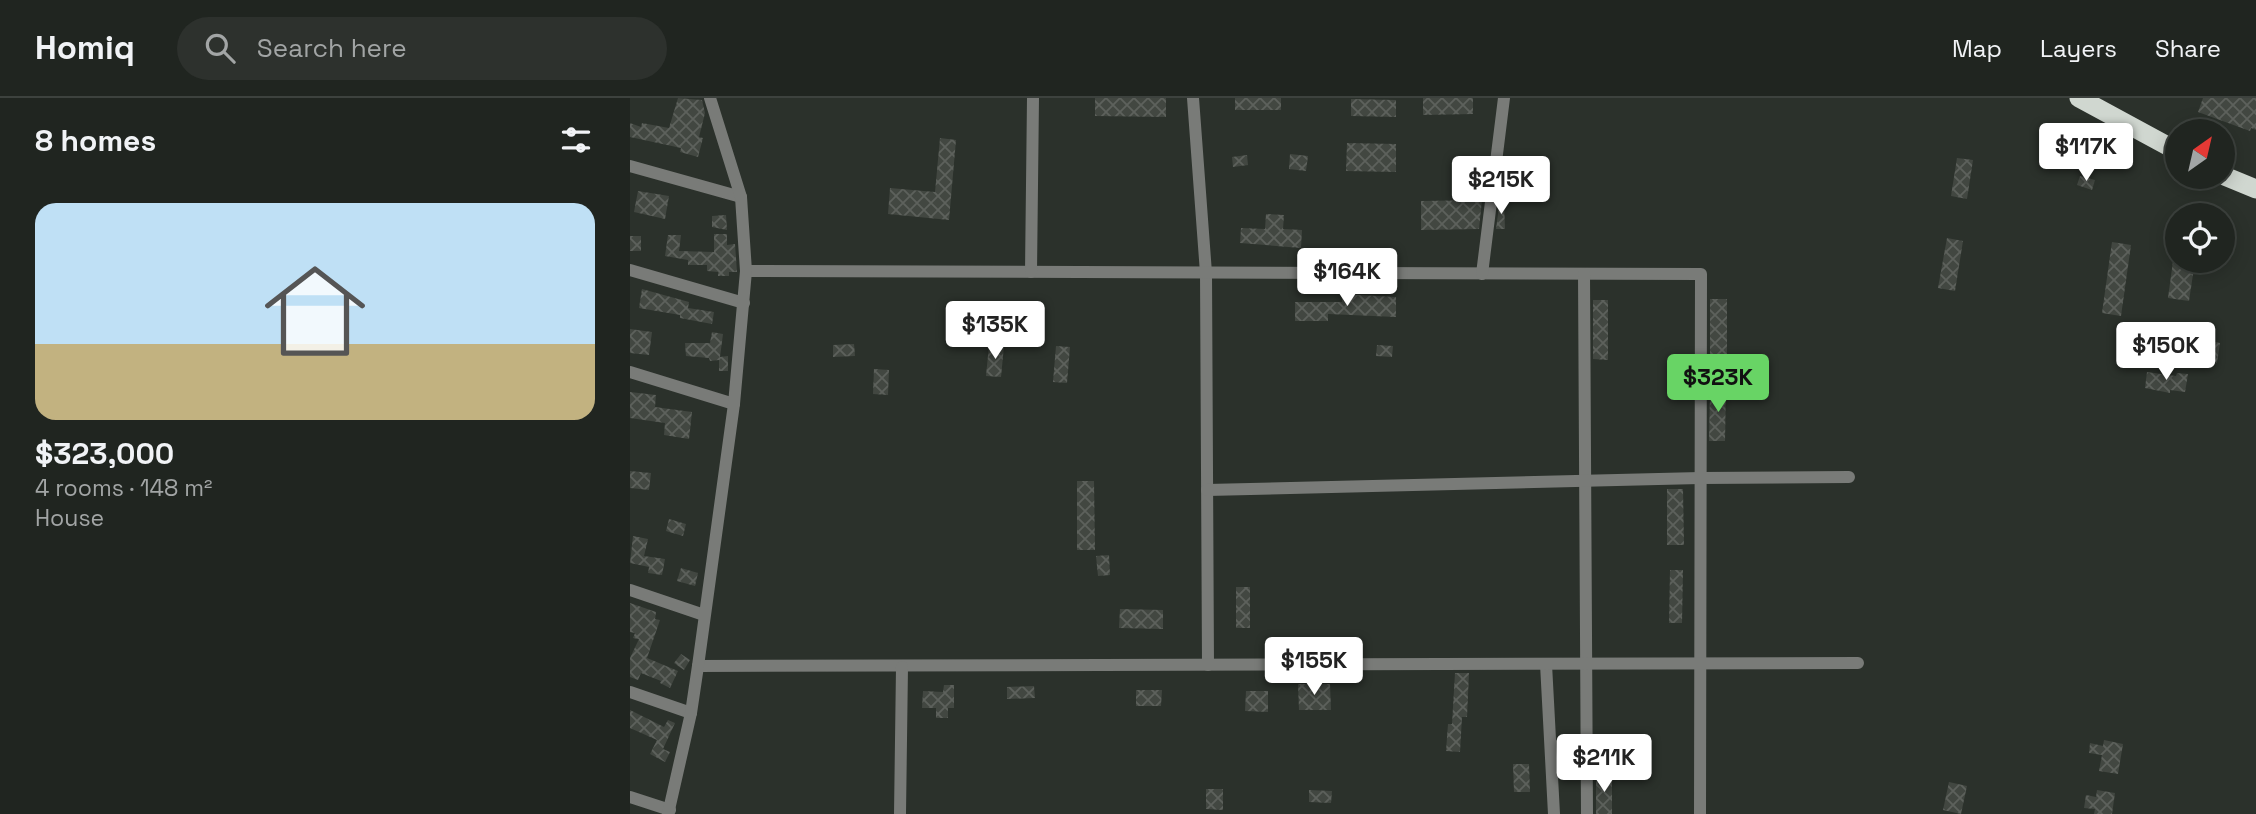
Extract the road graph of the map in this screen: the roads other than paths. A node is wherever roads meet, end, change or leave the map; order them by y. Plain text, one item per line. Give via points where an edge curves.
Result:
1 (710, 98) edge
2 (1033, 98) edge
3 (1193, 98) edge
4 (1504, 98) edge
5 (2080, 98) edge
6 (2165, 144) edge
7 (630, 166) edge
8 (2235, 180) edge
9 (2256, 189) edge
10 (741, 197) junction
11 (630, 270) edge
12 (747, 271) junction
13 (1031, 272) junction
14 (1206, 273) junction
15 (1482, 274) junction
16 (1584, 274) junction
17 (744, 303) junction
18 (630, 372) edge
19 (734, 404) junction
20 (1849, 477) dead end
21 (1700, 478) junction
22 (1585, 481) junction
23 (1207, 490) junction
24 (630, 590) edge
25 (704, 615) junction
26 (1858, 663) dead end
27 (1545, 664) junction
28 (1586, 664) junction
29 (1699, 664) junction
30 (1208, 665) junction
31 (698, 666) junction
32 (902, 667) junction
33 (630, 692) edge
34 (691, 713) junction
35 (630, 797) edge
36 (669, 812) edge
37 (900, 814) edge
38 (1554, 814) edge
39 (1587, 814) edge
40 (1700, 814) edge

1 - 10 street
2 - 13 street
3 - 14 street
4 - 15 street
5 - 6 highway
7 - 10 street
8 - 9 highway
10 - 12 street
11 - 17 street
12 - 13 street
12 - 17 street
13 - 14 street
14 - 15 street
14 - 23 street
15 - 16 street
16 - 21 street via 1701,275
16 - 22 street
17 - 19 street
18 - 19 street
19 - 25 street
20 - 21 street
21 - 22 street
21 - 29 street
22 - 23 street
22 - 28 street
23 - 30 street
24 - 25 street
25 - 31 street
26 - 29 street
27 - 28 street
27 - 30 street
27 - 38 street
28 - 29 street
28 - 39 street
29 - 40 street
30 - 32 street
31 - 32 street
31 - 34 street
32 - 37 street
33 - 34 street
34 - 36 street
35 - 36 street

